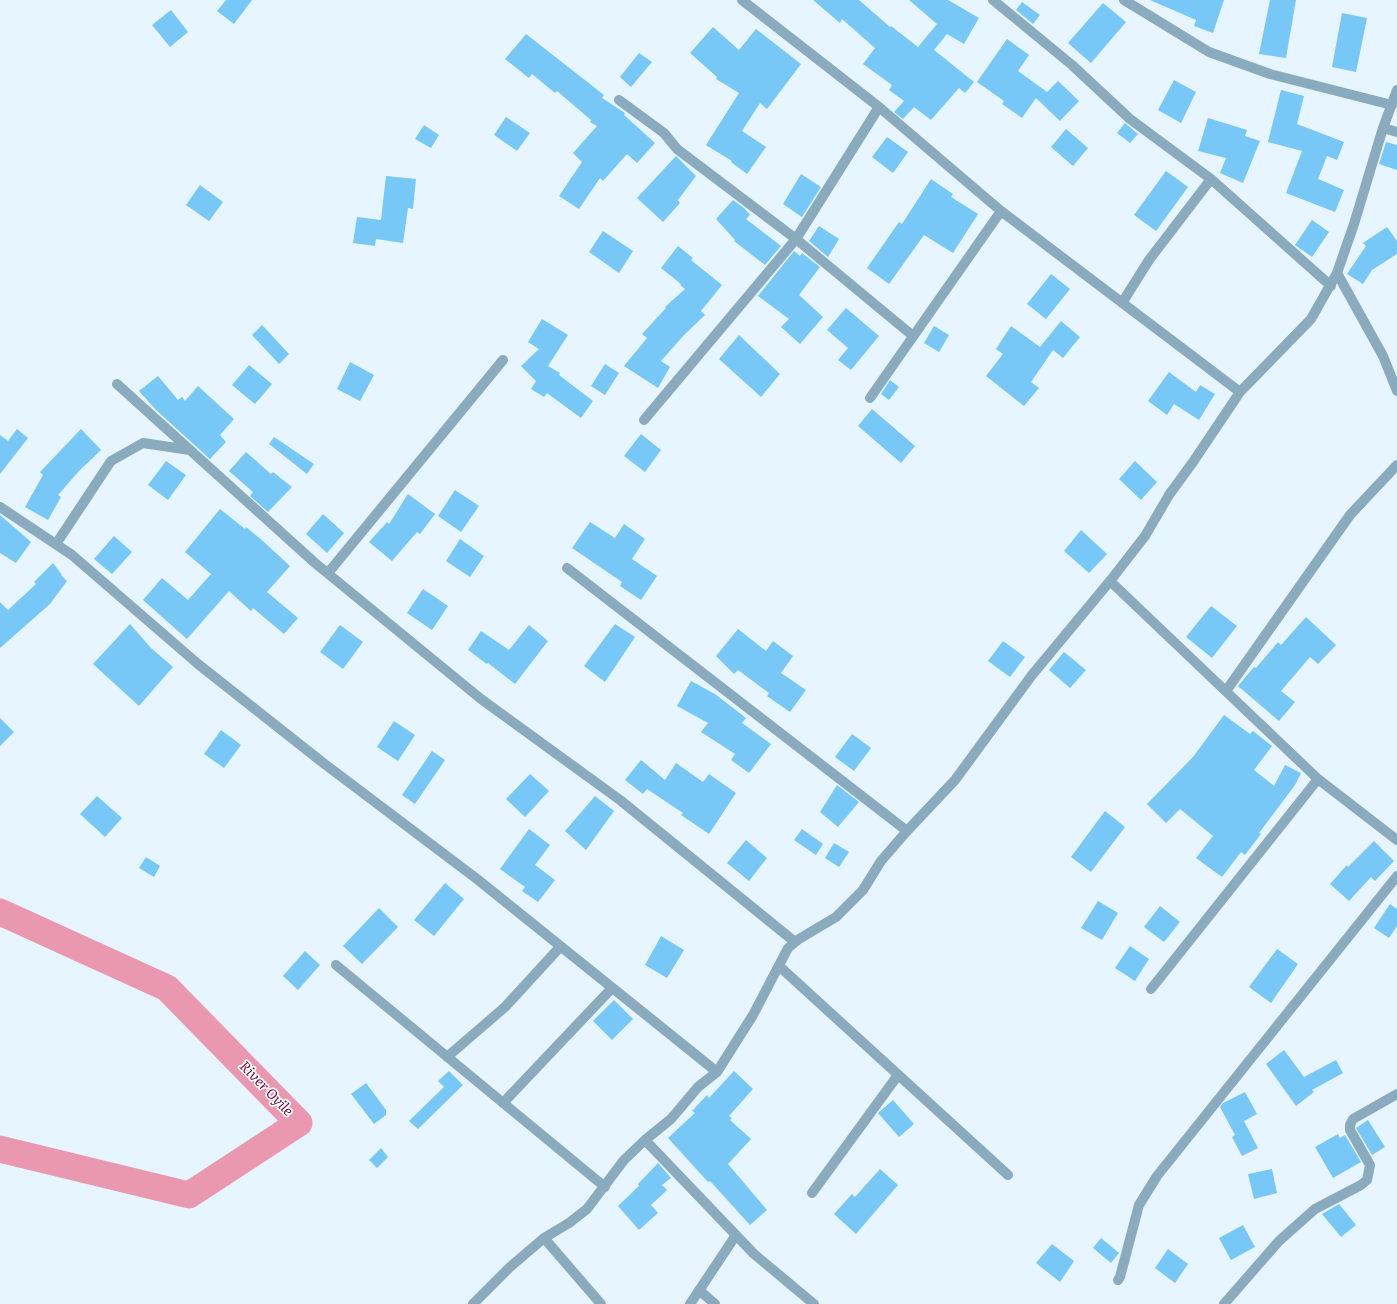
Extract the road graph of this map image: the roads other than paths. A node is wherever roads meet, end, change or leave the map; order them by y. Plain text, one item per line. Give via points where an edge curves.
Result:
1 (742, 0) edge
2 (993, 0) edge
3 (1124, 0) edge
4 (1397, 90) edge
5 (619, 100) dead end
6 (1392, 105) junction
7 (879, 107) junction
8 (1383, 128) junction
9 (1397, 132) edge
10 (1210, 179) junction
11 (1002, 211) junction
12 (796, 240) junction
13 (1337, 273) junction
14 (1331, 286) junction
15 (1122, 303) junction
16 (913, 336) junction
17 (503, 360) dead end
18 (117, 384) dead end
19 (1240, 392) junction
20 (1397, 392) edge
21 (870, 398) dead end
22 (644, 420) dead end
23 (190, 450) junction
24 (1397, 465) edge
25 (0, 507) edge
26 (56, 544) junction
27 (567, 568) dead end
28 (328, 573) junction
29 (1110, 581) junction
30 (1226, 691) junction
31 (1318, 779) junction
32 (906, 831) junction
33 (1397, 840) edge
34 (1397, 876) edge
35 (795, 942) junction
36 (560, 947) junction
37 (336, 965) dead end
38 (779, 966) junction
39 (612, 988) junction
40 (1151, 989) dead end
41 (447, 1057) junction
42 (717, 1072) junction
43 (898, 1075) junction
44 (1397, 1094) edge
45 (504, 1103) junction
46 (645, 1140) junction
47 (1008, 1174) dead end
48 (605, 1187) junction
49 (812, 1193) dead end
50 (736, 1235) junction
51 (544, 1238) junction
52 (1118, 1280) dead end
53 (699, 1290) junction
54 (473, 1304) edge
55 (601, 1304) edge
56 (690, 1304) edge
57 (715, 1304) edge
58 (814, 1304) edge
59 (1224, 1304) edge

1 - 7 street
2 - 10 street via 1072,65 1130,119
3 - 6 street via 1209,52 1270,74
4 - 6 street
5 - 12 street via 664,133 677,149
6 - 8 street
7 - 11 street
7 - 12 street
8 - 9 street
8 - 13 street
10 - 14 street
10 - 15 street via 1149,260
11 - 15 street
11 - 16 street
12 - 16 street
12 - 22 street
13 - 14 street
13 - 20 street via 1383,356
14 - 19 street via 1311,319
15 - 19 street
16 - 21 street
17 - 28 street
18 - 23 street
19 - 29 street via 1169,495 1145,536
23 - 26 street via 143,443 111,461
23 - 28 street
24 - 30 street via 1350,515
25 - 26 street
26 - 36 street via 198,664
27 - 32 street
28 - 35 street via 481,699 620,800
29 - 30 street
29 - 32 street via 1032,675 955,780
30 - 31 street
31 - 33 street
31 - 40 street
32 - 35 street via 881,860 862,890 836,917
34 - 52 street via 1157,1176 1139,1205
35 - 38 street via 788,948
36 - 39 street
36 - 41 street via 506,1007
37 - 41 street
38 - 42 street via 753,1015
38 - 43 street
39 - 42 street
39 - 45 street
41 - 45 street
42 - 46 street via 698,1087 671,1119
43 - 47 street
43 - 49 street
44 - 59 street via 1353,1119 1350,1124 1350,1130 1370,1164 1366,1180 1361,1186 1314,1209 1278,1241
45 - 48 street
46 - 48 street via 624,1160
46 - 50 street
48 - 51 street via 587,1209
50 - 53 street
50 - 58 street via 754,1254
51 - 54 street
51 - 55 street
53 - 56 street
53 - 57 street

